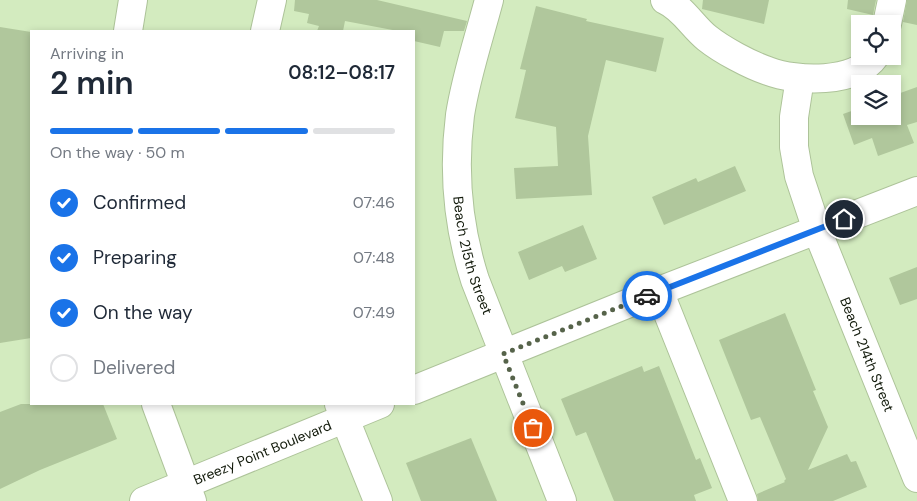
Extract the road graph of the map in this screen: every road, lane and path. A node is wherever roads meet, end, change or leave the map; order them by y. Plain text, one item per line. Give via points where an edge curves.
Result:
1 (272, 0) edge
2 (489, 0) edge
3 (665, 0) edge
4 (702, 0) edge
5 (892, 0) edge
6 (888, 15) edge
7 (696, 27) junction
8 (265, 30) edge
9 (865, 65) edge
10 (800, 78) junction
11 (917, 191) edge
12 (817, 230) junction
13 (659, 291) junction
14 (503, 354) junction
15 (415, 390) edge
16 (156, 405) edge
17 (374, 405) edge
18 (341, 411) edge
19 (917, 478) edge
20 (189, 492) edge
21 (144, 501) edge
22 (378, 501) edge
23 (562, 501) edge
24 (744, 501) edge

1 - 8 street
2 - 14 street, Beach 215th Street via 463,100 457,169 460,216 469,262
3 - 7 street via 681,10
4 - 7 street
5 - 6 street
7 - 10 street via 707,38 746,61 769,72
9 - 10 street via 823,79
10 - 12 street, Beach 214th Street via 794,117 794,147 799,176
11 - 12 street
12 - 13 street
12 - 19 street, Beach 214th Street
13 - 14 street
13 - 24 street
14 - 15 street
14 - 23 street, Beach 215th Street
16 - 20 street
17 - 18 street, Breezy Point Boulevard
18 - 20 street, Breezy Point Boulevard
18 - 22 street
20 - 21 street, Breezy Point Boulevard

